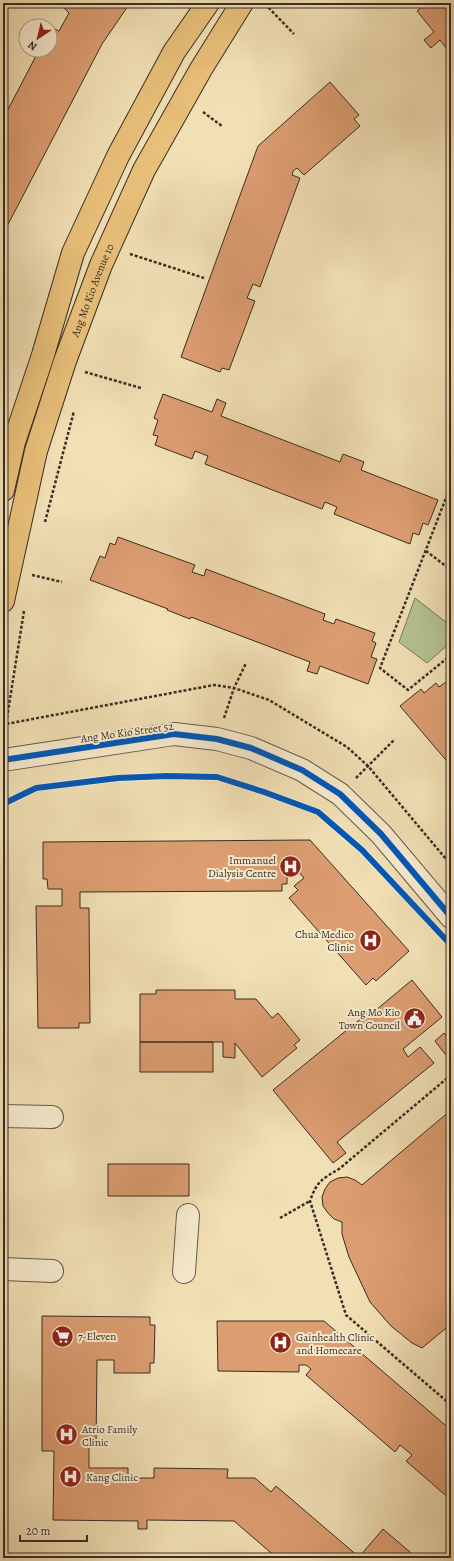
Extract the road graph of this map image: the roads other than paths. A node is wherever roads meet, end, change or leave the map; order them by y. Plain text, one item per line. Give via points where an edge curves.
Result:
1 (208, 3) edge
2 (251, 7) edge
3 (3, 490) edge
4 (3, 601) edge
5 (3, 760) edge
6 (451, 917) edge
7 (3, 1116) edge
8 (52, 1118) dead end
9 (188, 1215) dead end
10 (3, 1269) edge
11 (52, 1271) dead end
12 (184, 1272) dead end

1 - 3 main road via 174,52 118,156 73,253 14,442
2 - 4 main road, Ang Mo Kio Avenue 10 via 201,69 144,170 102,265 65,361 36,451
5 - 6 street, Ang Mo Kio Street 52 via 174,734 217,738 251,748 302,770 340,794 381,834
7 - 8 street
9 - 12 street
10 - 11 street

